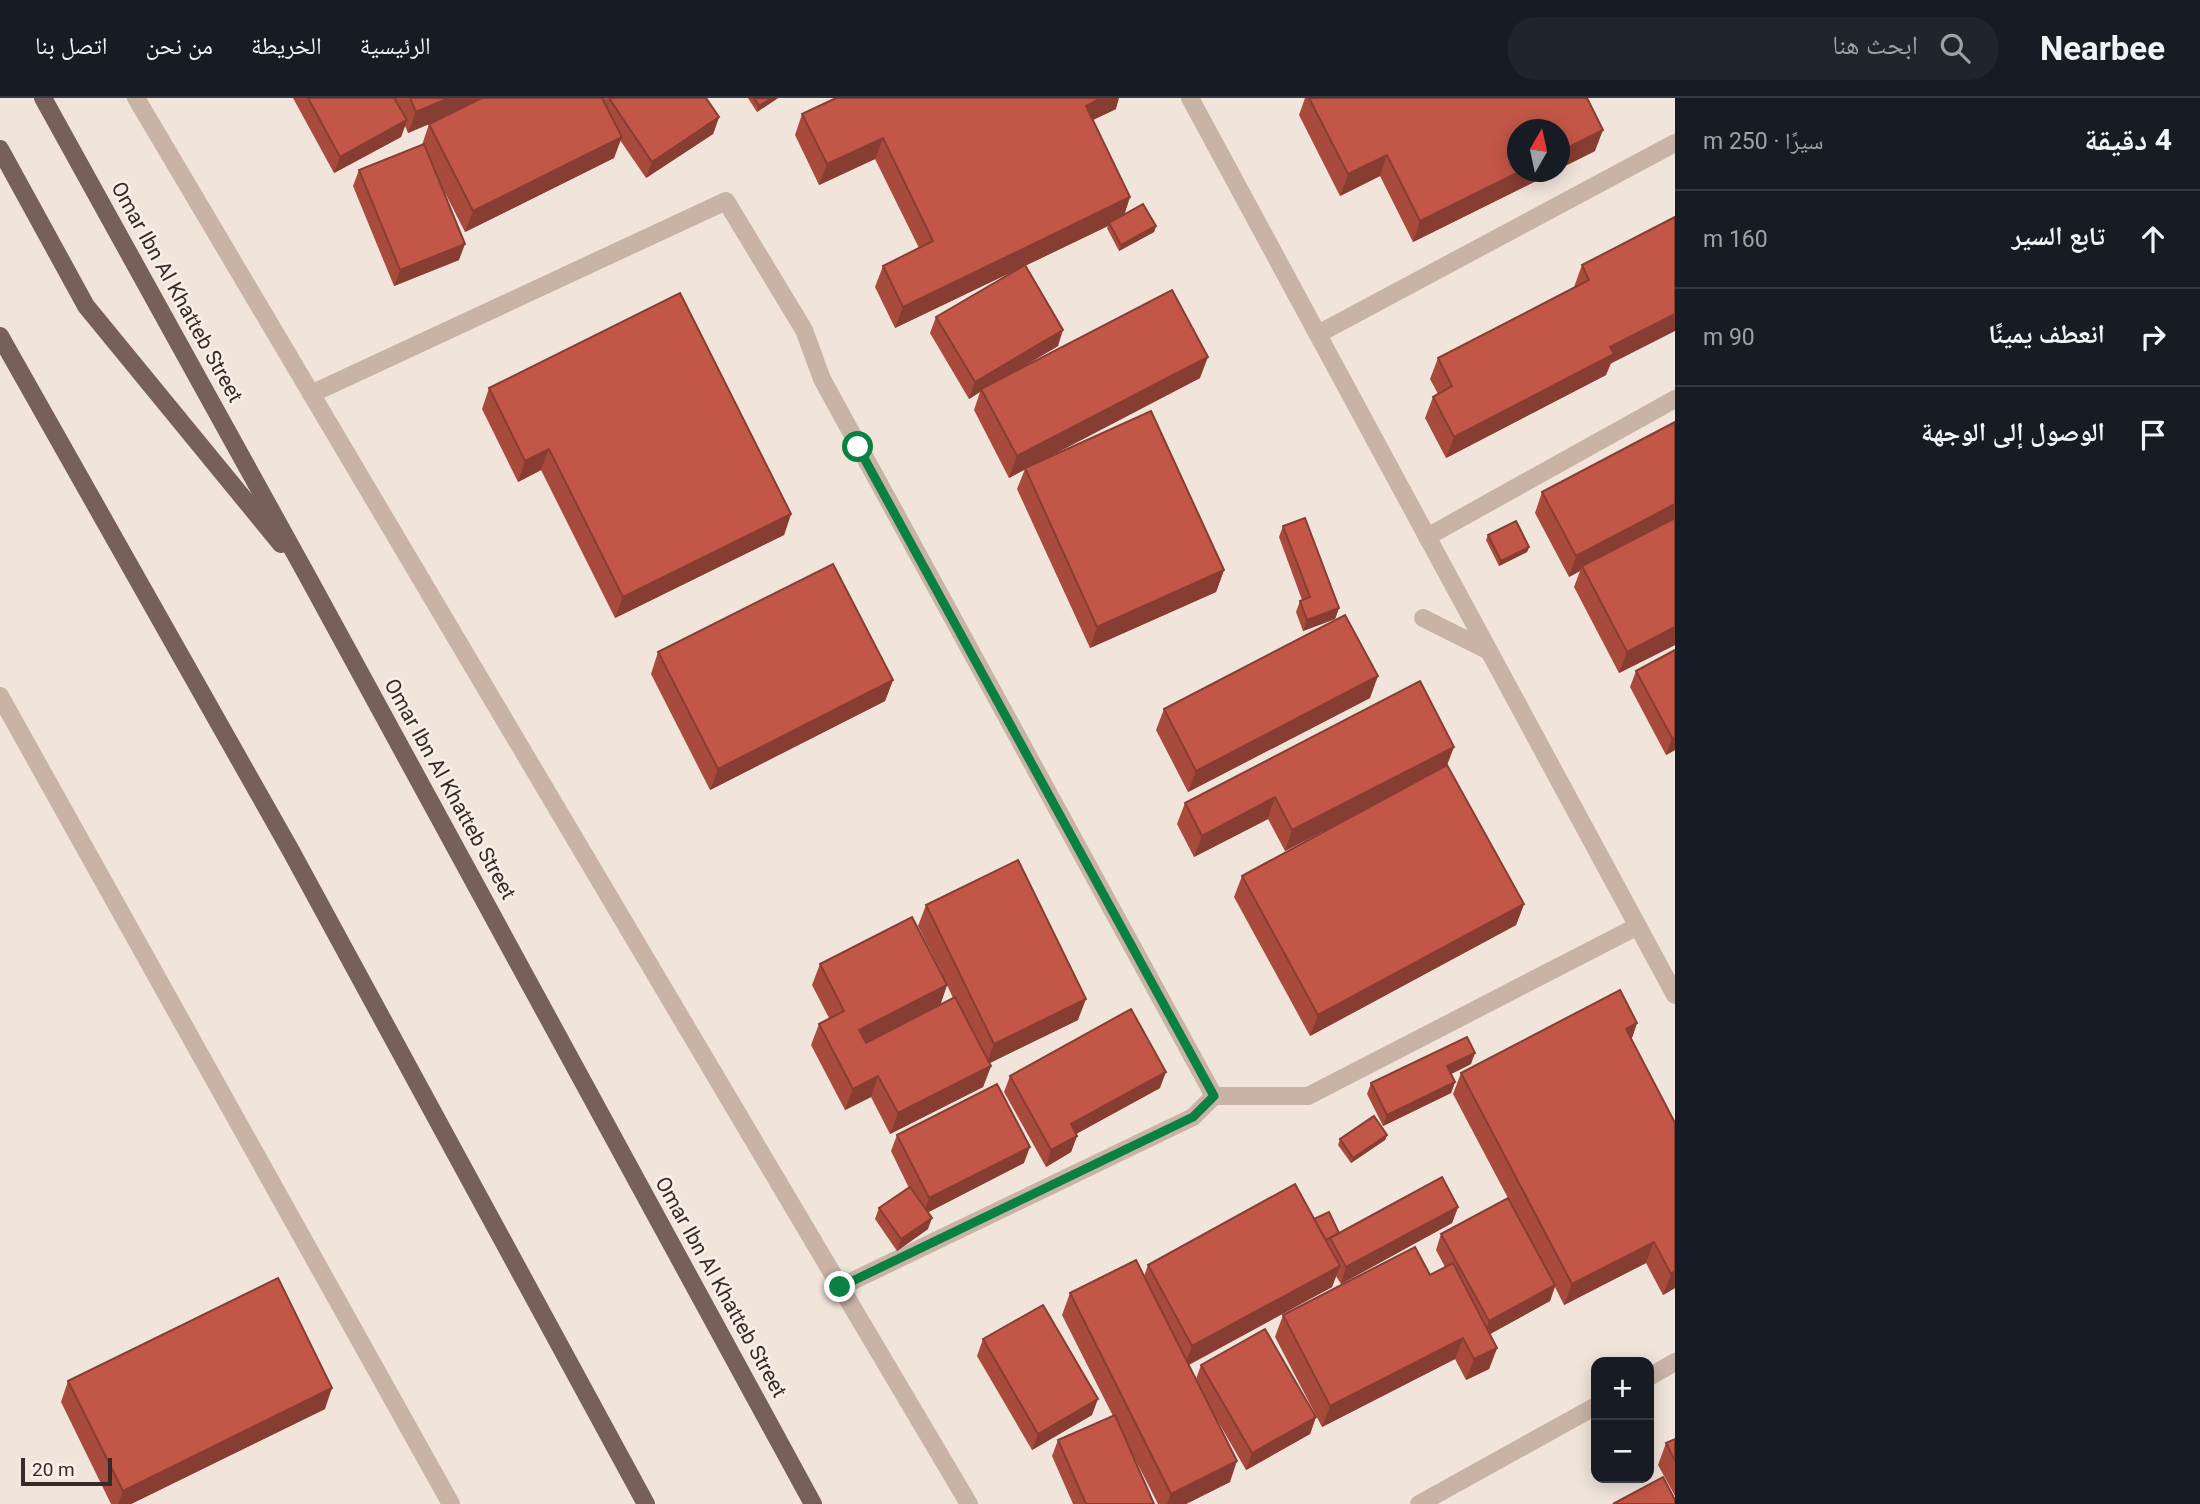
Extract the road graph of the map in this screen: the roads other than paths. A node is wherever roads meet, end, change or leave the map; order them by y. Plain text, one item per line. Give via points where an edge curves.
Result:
1 (43, 98) edge
2 (136, 98) edge
3 (1190, 98) edge
4 (1675, 144) edge
5 (0, 149) edge
6 (1318, 334) junction
7 (0, 336) edge
8 (312, 394) junction
9 (1675, 400) edge
10 (1427, 537) junction
11 (309, 579) junction
12 (1423, 618) dead end
13 (1489, 651) junction
14 (0, 696) edge
15 (1638, 926) junction
16 (1675, 995) edge
17 (1214, 1096) junction
18 (840, 1287) junction
19 (1675, 1362) edge
20 (1654, 1374) edge
21 (1591, 1409) edge
22 (451, 1504) edge
23 (646, 1504) edge
24 (813, 1504) edge
25 (969, 1504) edge
26 (1419, 1504) edge

1 - 11 main road, Omar Ibn Al Khatteb Street
2 - 8 street
3 - 6 street
4 - 6 street
5 - 11 main road via 86,306
6 - 10 street
7 - 23 main road via 291,851
8 - 17 street via 726,201 804,330 828,391
8 - 18 street
9 - 10 street
10 - 13 street
11 - 24 main road, Omar Ibn Al Khatteb Street
12 - 13 street
13 - 15 street
14 - 22 street
15 - 16 street
15 - 17 street via 1308,1096
17 - 18 street via 1193,1117
18 - 25 street
19 - 20 street
21 - 26 street

